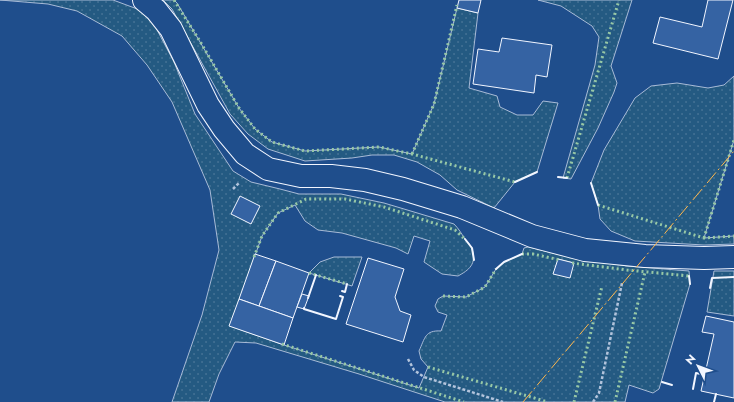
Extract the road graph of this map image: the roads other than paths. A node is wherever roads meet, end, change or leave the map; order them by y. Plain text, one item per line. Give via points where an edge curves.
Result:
1 (144, 0) edge
2 (734, 257) edge

1 - 2 street via 171,29 208,105 224,129 245,154 268,169 301,176 365,180 403,189 462,207 532,236 585,250 645,256

